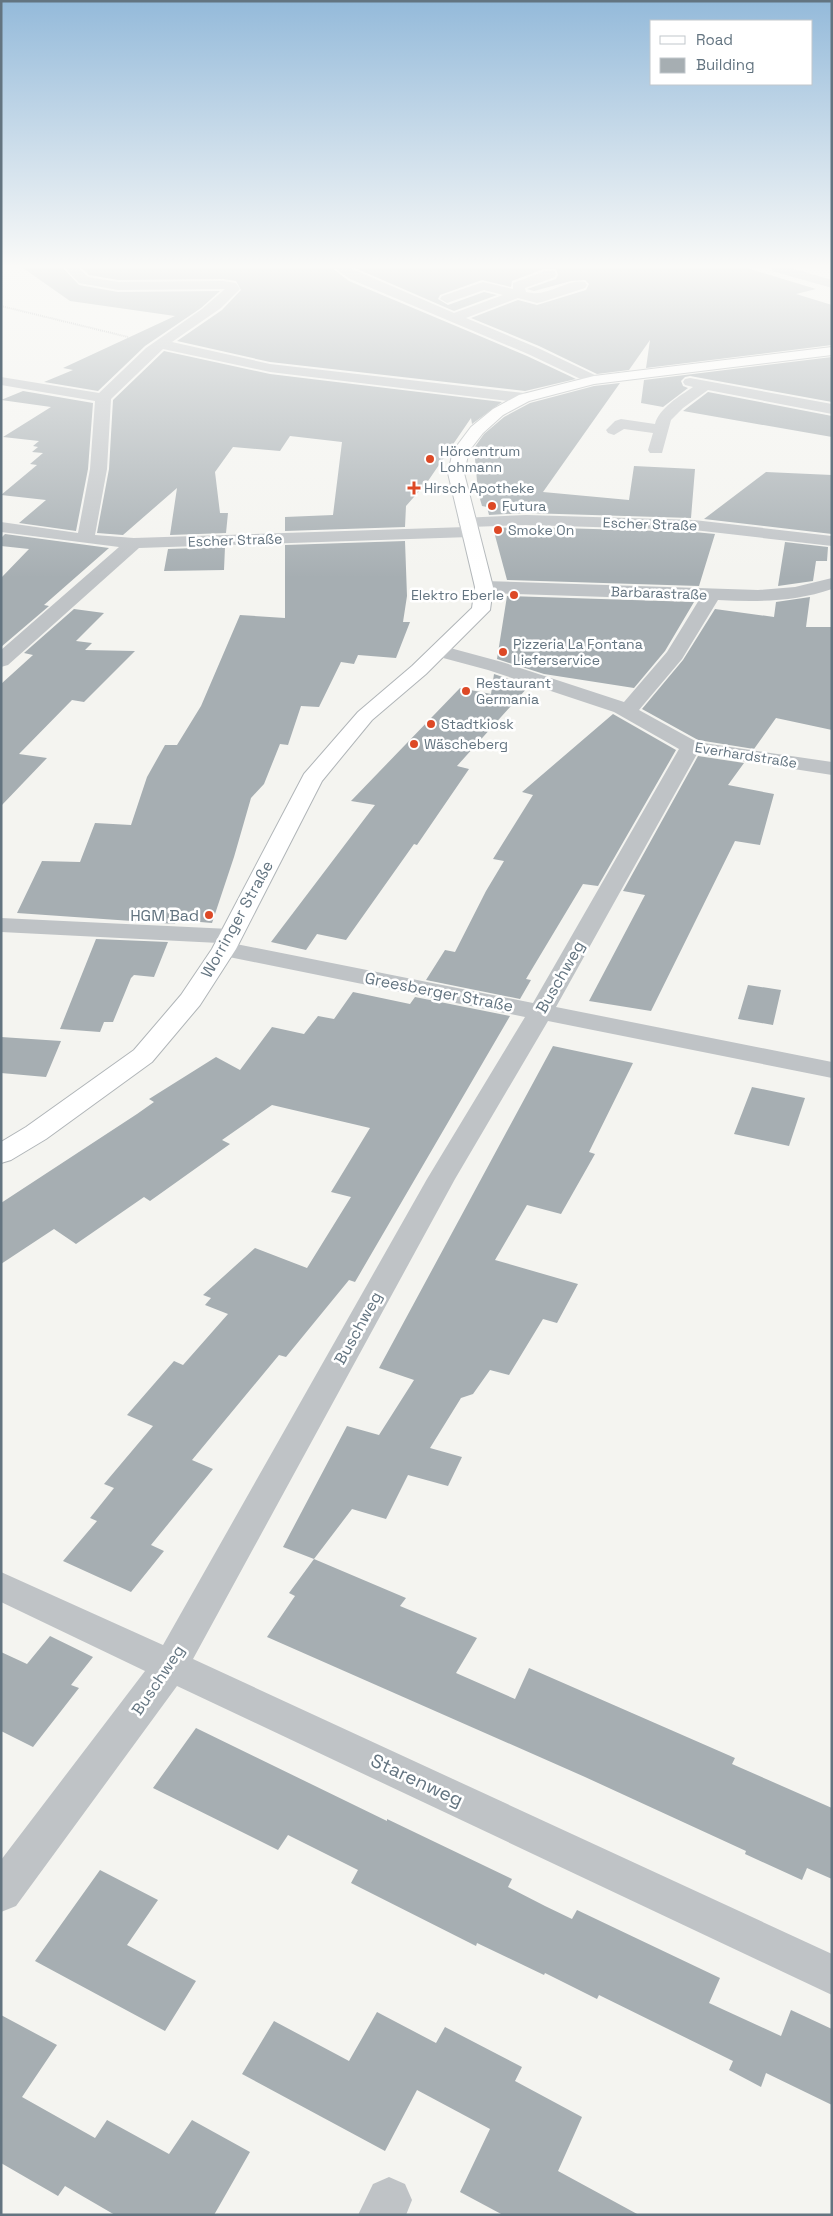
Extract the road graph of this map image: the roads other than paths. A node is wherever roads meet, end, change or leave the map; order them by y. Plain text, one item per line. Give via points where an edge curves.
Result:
1 (127, 371) edge
2 (299, 371) edge
3 (576, 371) edge
4 (662, 371) edge
5 (715, 371) edge
6 (594, 380) junction
7 (1, 381) edge
8 (690, 382) dead end
9 (705, 385) junction
10 (736, 390) junction
11 (103, 398) junction
12 (524, 398) junction
13 (832, 410) edge
14 (635, 412) dead end
15 (820, 422) dead end
16 (664, 423) junction
17 (614, 430) dead end
18 (656, 450) dead end
19 (1, 526) edge
20 (468, 528) junction
21 (85, 539) junction
22 (832, 541) edge
23 (134, 543) junction
24 (832, 583) edge
25 (484, 587) junction
26 (711, 596) junction
27 (439, 651) junction
28 (1, 661) edge
29 (627, 711) junction
30 (691, 747) junction
31 (832, 769) edge
32 (1, 925) edge
33 (227, 943) junction
34 (541, 1012) junction
35 (832, 1070) edge
36 (1, 1154) edge
37 (1, 1586) edge
38 (171, 1665) junction
39 (1, 1893) edge
40 (832, 1975) edge

1 - 11 street
2 - 12 street
3 - 6 street
4 - 6 main road
5 - 10 street
6 - 12 main road
7 - 11 street
8 - 9 street
9 - 10 street
9 - 16 street via 678,405
10 - 13 street
11 - 21 street via 100,464
12 - 20 main road via 498,412 460,451 456,473
13 - 15 street
14 - 16 street
16 - 17 street via 621,424
16 - 18 street
19 - 21 street, Escher Straße
20 - 22 street, Escher Straße via 526,520 694,525
20 - 23 street, Escher Straße
20 - 25 main road
21 - 23 street, Escher Straße
23 - 28 street
24 - 26 street, Barbarastraße via 788,595
25 - 26 street, Barbarastraße
25 - 27 main road, Worringer Straße via 481,610
26 - 29 street via 675,655
27 - 29 street, Everhardstraße via 495,666
27 - 33 main road, Worringer Straße via 365,716 312,779
29 - 30 street, Everhardstraße
30 - 31 street, Everhardstraße
30 - 34 street, Buschweg
32 - 33 street, Greesberger Straße
33 - 34 street, Greesberger Straße
33 - 36 main road, Worringer Straße via 191,1000 143,1056 36,1133
34 - 35 street, Greesberger Straße
34 - 38 street, Buschweg via 441,1179
37 - 38 street, Starenweg
38 - 39 street, Buschweg
38 - 40 street, Starenweg

